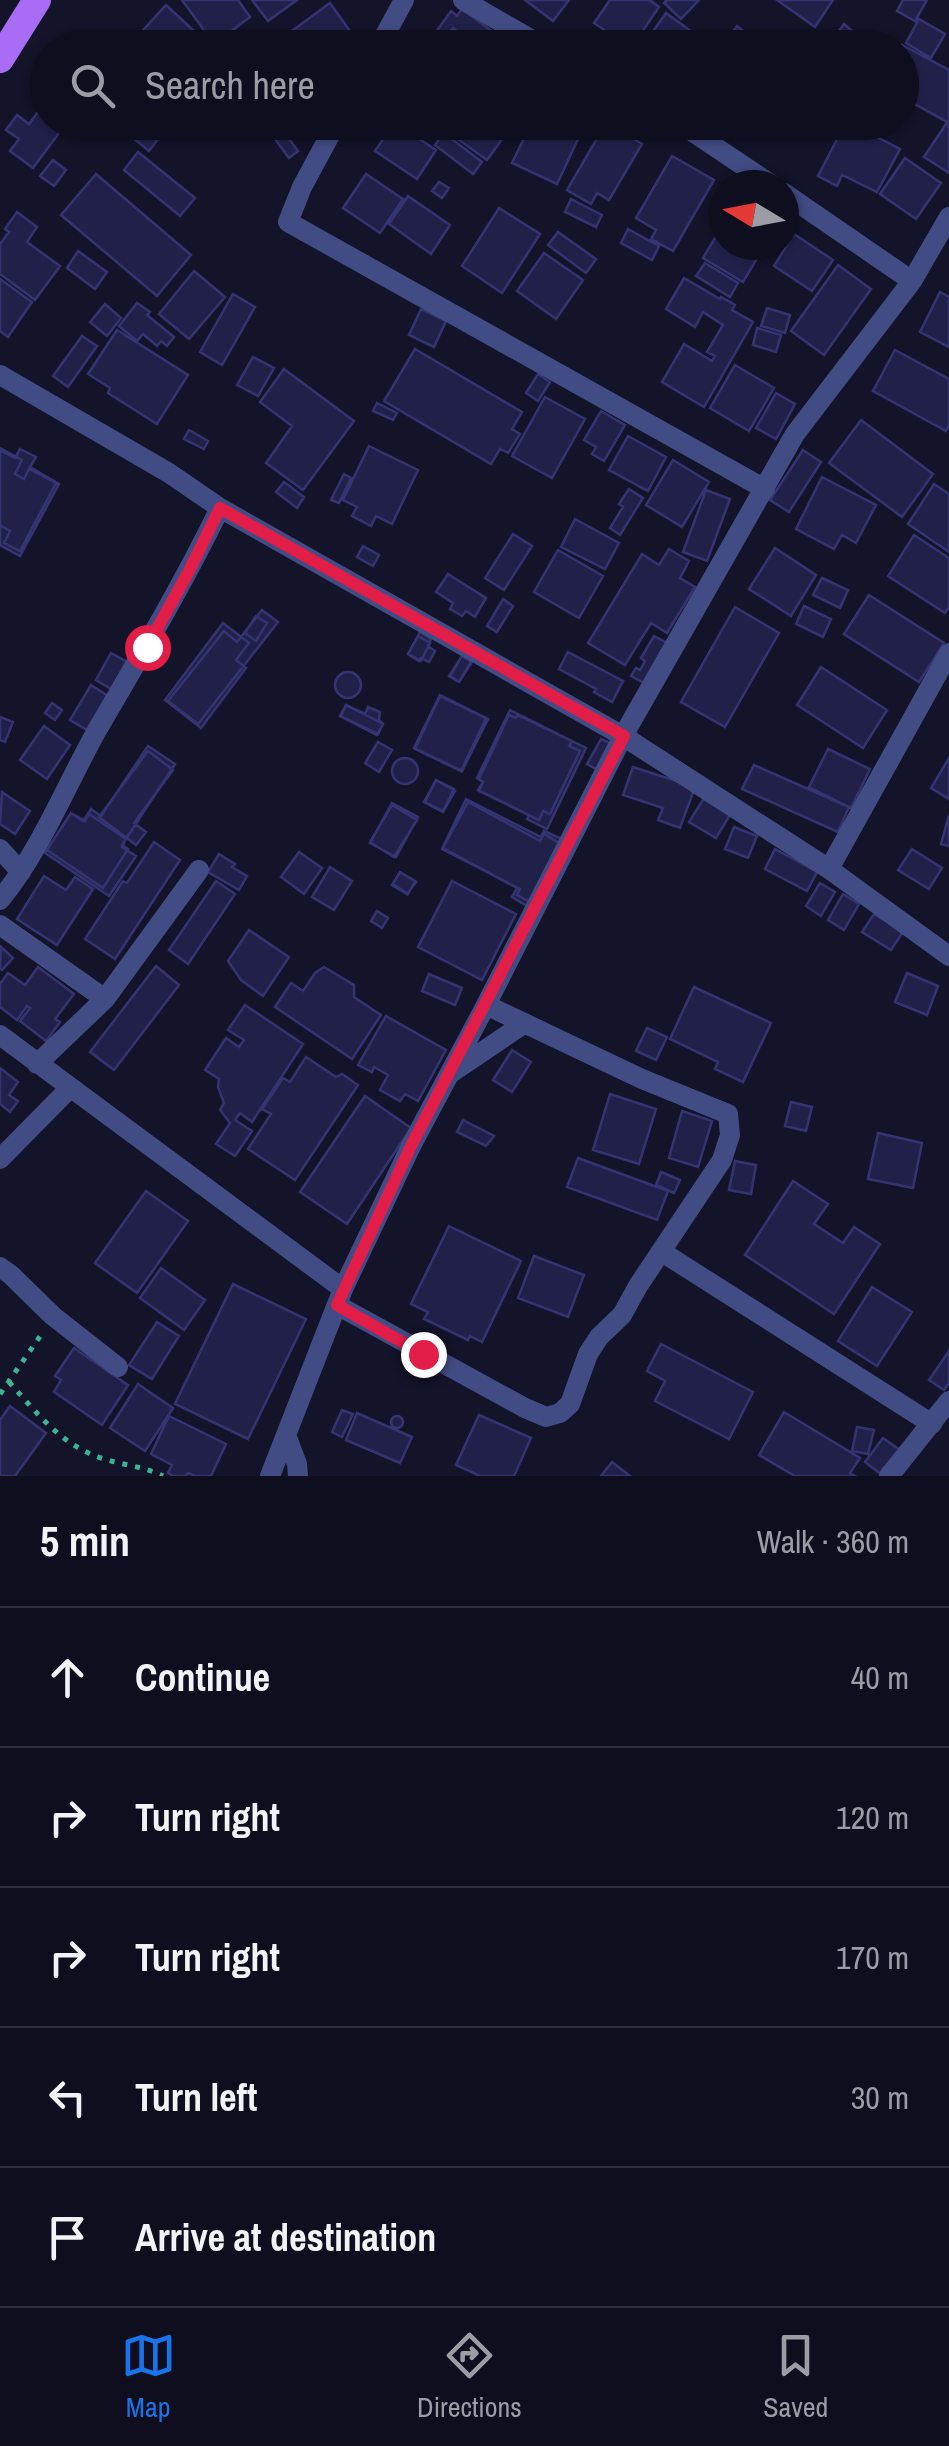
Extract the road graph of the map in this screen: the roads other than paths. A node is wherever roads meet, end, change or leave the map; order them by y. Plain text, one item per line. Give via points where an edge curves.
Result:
1 (37, 0) edge
2 (404, 0) edge
3 (463, 0) edge
4 (388, 30) edge
5 (515, 30) edge
6 (0, 59) edge
7 (328, 140) edge
8 (705, 140) edge
9 (750, 170) edge
10 (799, 204) edge
11 (949, 218) edge
12 (912, 282) junction
13 (0, 375) edge
14 (764, 489) junction
15 (220, 508) junction
16 (949, 653) edge
17 (624, 736) junction
18 (0, 849) edge
19 (829, 868) junction
20 (198, 870) dead end
21 (20, 872) junction
22 (0, 900) edge
23 (0, 925) edge
24 (949, 956) edge
25 (105, 999) junction
26 (486, 1005) junction
27 (525, 1023) junction
28 (0, 1035) edge
29 (38, 1064) junction
30 (449, 1074) junction
31 (70, 1088) junction
32 (0, 1159) edge
33 (662, 1252) junction
34 (0, 1268) edge
35 (340, 1297) junction
36 (118, 1367) dead end
37 (949, 1401) edge
38 (932, 1424) junction
39 (286, 1435) junction
40 (270, 1476) edge
41 (298, 1476) edge
42 (889, 1476) edge

1 - 6 main road
2 - 4 street
3 - 5 street
7 - 14 street via 288,222
8 - 9 street
10 - 12 street
11 - 12 street
12 - 14 street via 796,434
13 - 15 street
14 - 17 street
15 - 17 street
15 - 21 street
16 - 19 street
17 - 19 street
17 - 26 street
18 - 21 street
19 - 24 street
20 - 25 street
21 - 22 street
23 - 25 street
25 - 29 street
26 - 27 street
26 - 30 street
27 - 30 street
27 - 33 street via 728,1114 722,1160
28 - 29 street
29 - 31 street
30 - 35 street
31 - 32 street
31 - 35 street
33 - 35 street via 622,1314 598,1337 570,1404 546,1417
33 - 38 street
34 - 36 street
35 - 39 street
37 - 38 street
38 - 42 street
39 - 40 street
39 - 41 street

